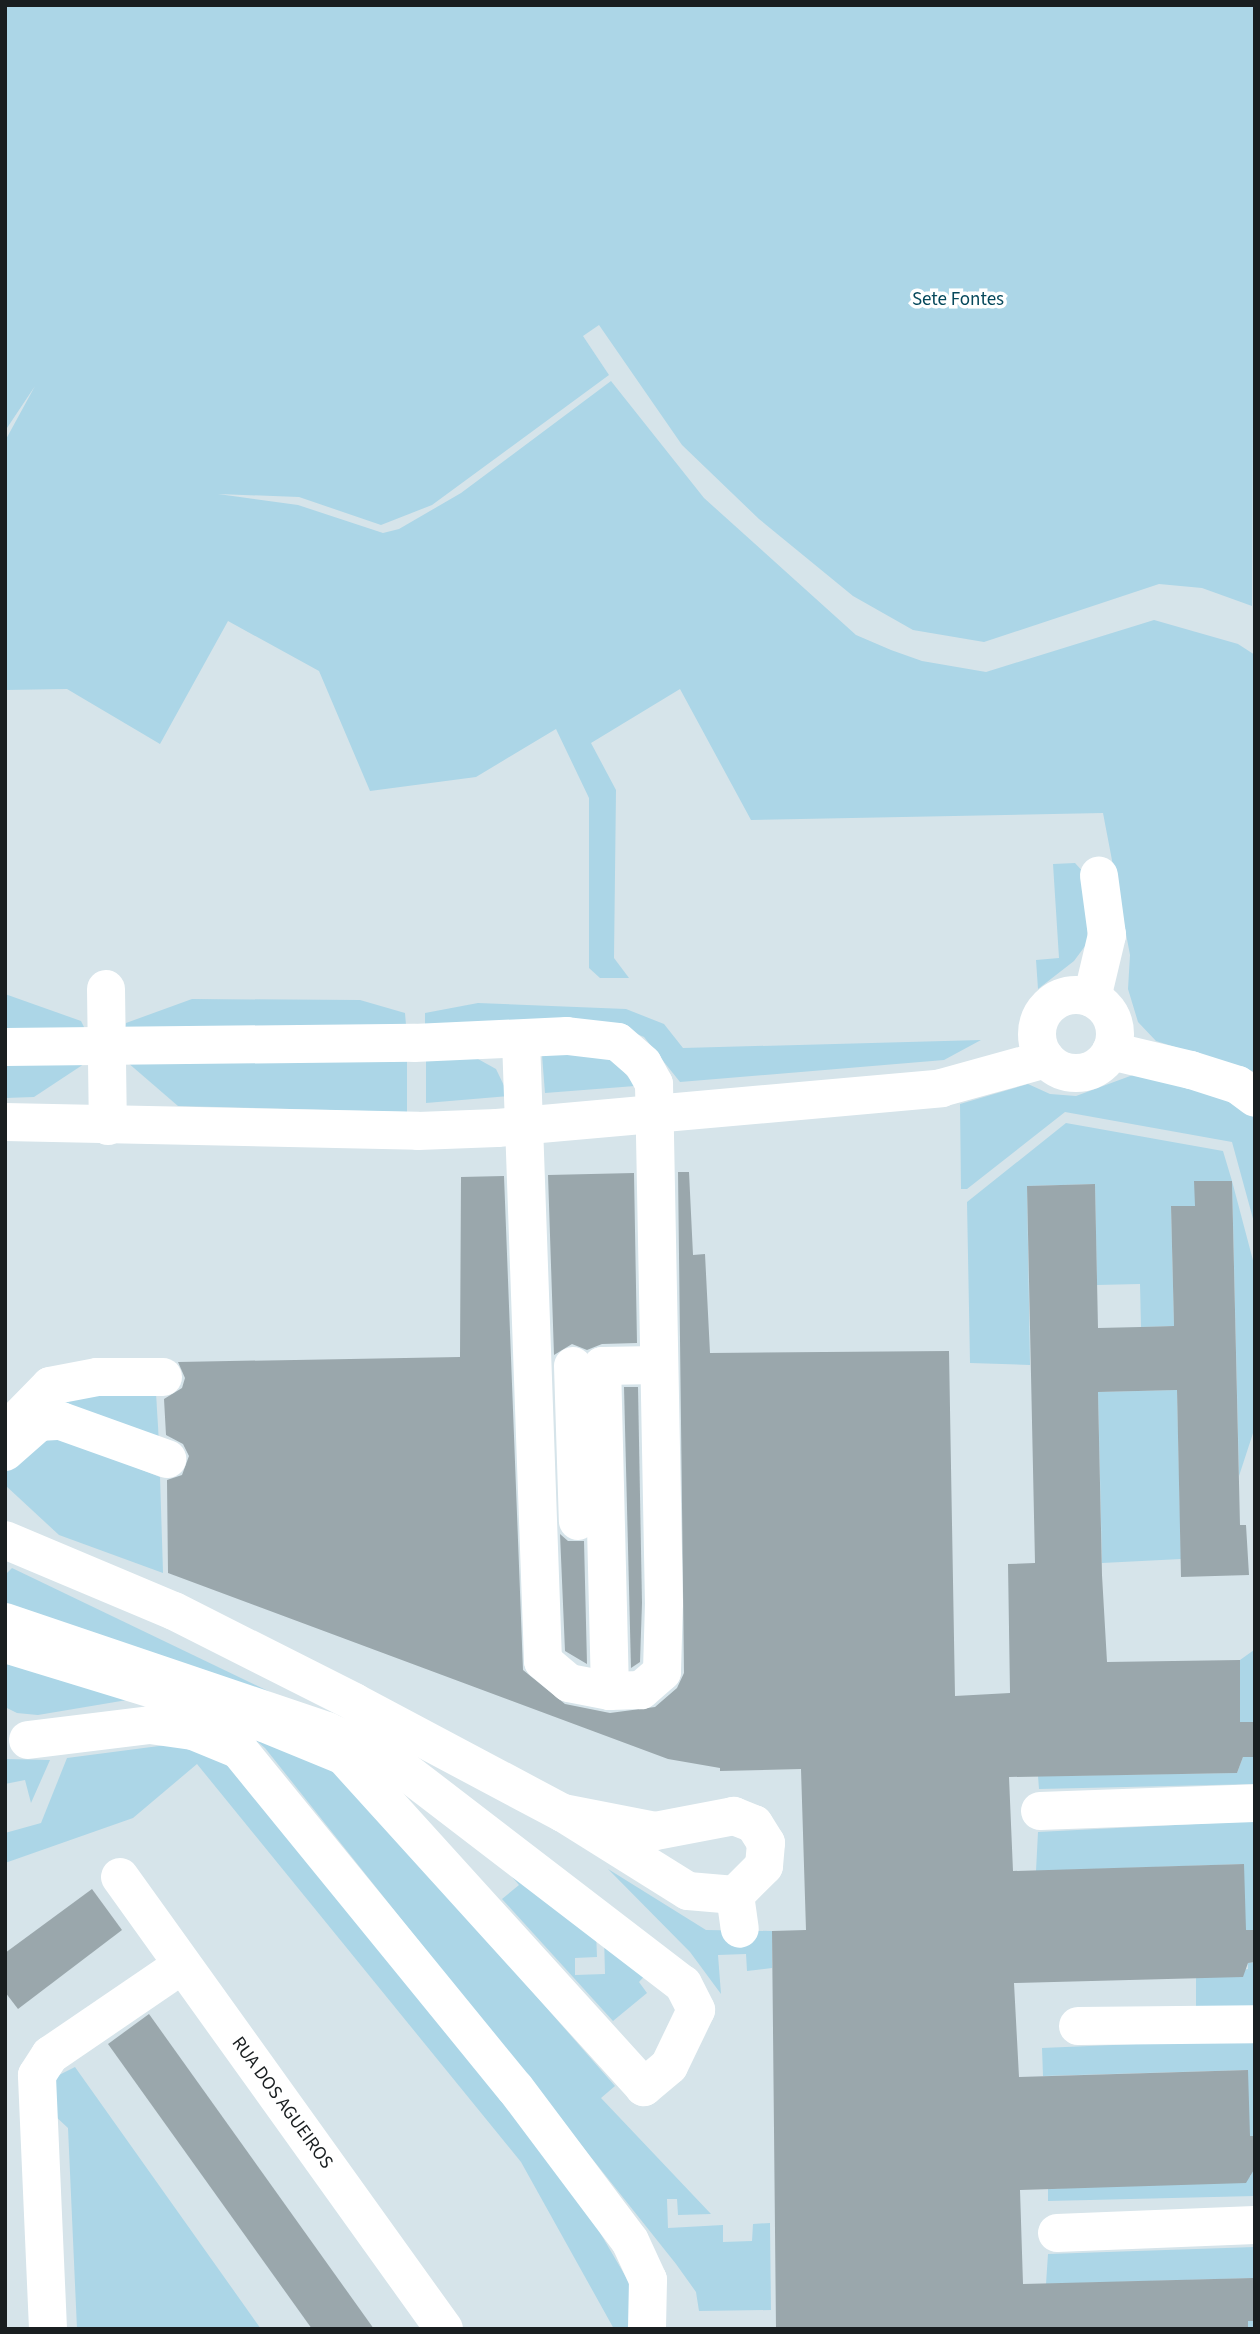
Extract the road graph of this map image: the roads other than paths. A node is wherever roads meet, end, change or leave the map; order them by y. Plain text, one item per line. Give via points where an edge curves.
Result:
1 (1098, 876) dead end
2 (106, 989) dead end
3 (1092, 998) junction
4 (521, 1041) junction
5 (5, 1047) edge
6 (1111, 1051) junction
7 (1046, 1059) junction
8 (1255, 1098) edge
9 (5, 1122) edge
10 (108, 1126) junction
11 (657, 1365) junction
12 (587, 1366) junction
13 (534, 1368) junction
14 (163, 1377) dead end
15 (556, 1406) dead end
16 (5, 1432) edge
17 (5, 1451) edge
18 (167, 1459) dead end
19 (578, 1521) dead end
20 (5, 1540) edge
21 (537, 1566) junction
22 (5, 1622) edge
23 (5, 1644) edge
24 (610, 1691) junction
25 (17, 1735) edge
26 (1255, 1803) edge
27 (1040, 1811) dead end
28 (563, 1813) junction
29 (120, 1877) dead end
30 (182, 1965) junction
31 (1255, 2024) edge
32 (1078, 2026) dead end
33 (1255, 2225) edge
34 (1057, 2233) dead end
35 (47, 2328) edge
36 (444, 2329) edge
37 (647, 2329) edge

1 - 3 street via 1107,935
2 - 10 street
3 - 6 street via 1113,1021
3 - 7 street via 1068,995 1046,1008 1037,1031
4 - 5 street
4 - 11 street via 567,1036 618,1042 643,1064 654,1084
4 - 13 street
6 - 7 street via 1083,1072 1066,1071
6 - 8 street via 1215,1078
7 - 10 street via 941,1088 510,1127 418,1131
9 - 10 street
11 - 12 street
11 - 24 street via 662,1672 641,1690
12 - 13 street
12 - 19 street
12 - 24 street
13 - 21 street
14 - 16 street via 97,1377 50,1387
15 - 21 street via 561,1550
17 - 18 street via 39,1422 61,1422
20 - 28 street via 174,1611
21 - 24 street via 543,1661 569,1683
22 - 23 street via 327,1731 388,1758 683,1984 696,2010 669,2066 644,2087 344,1756 264,1723
25 - 37 street via 52,1750 193,1731 239,1750 515,2088 630,2241 648,2280
26 - 27 street
28 - 28 street via 655,1831 734,1816 754,1824 766,1843 764,1866 737,1912 688,1891
29 - 30 street, RUA DOS AGUEIROS
30 - 35 street via 50,2054 37,2075
30 - 36 street, RUA DOS AGUEIROS
31 - 32 street
33 - 34 street

